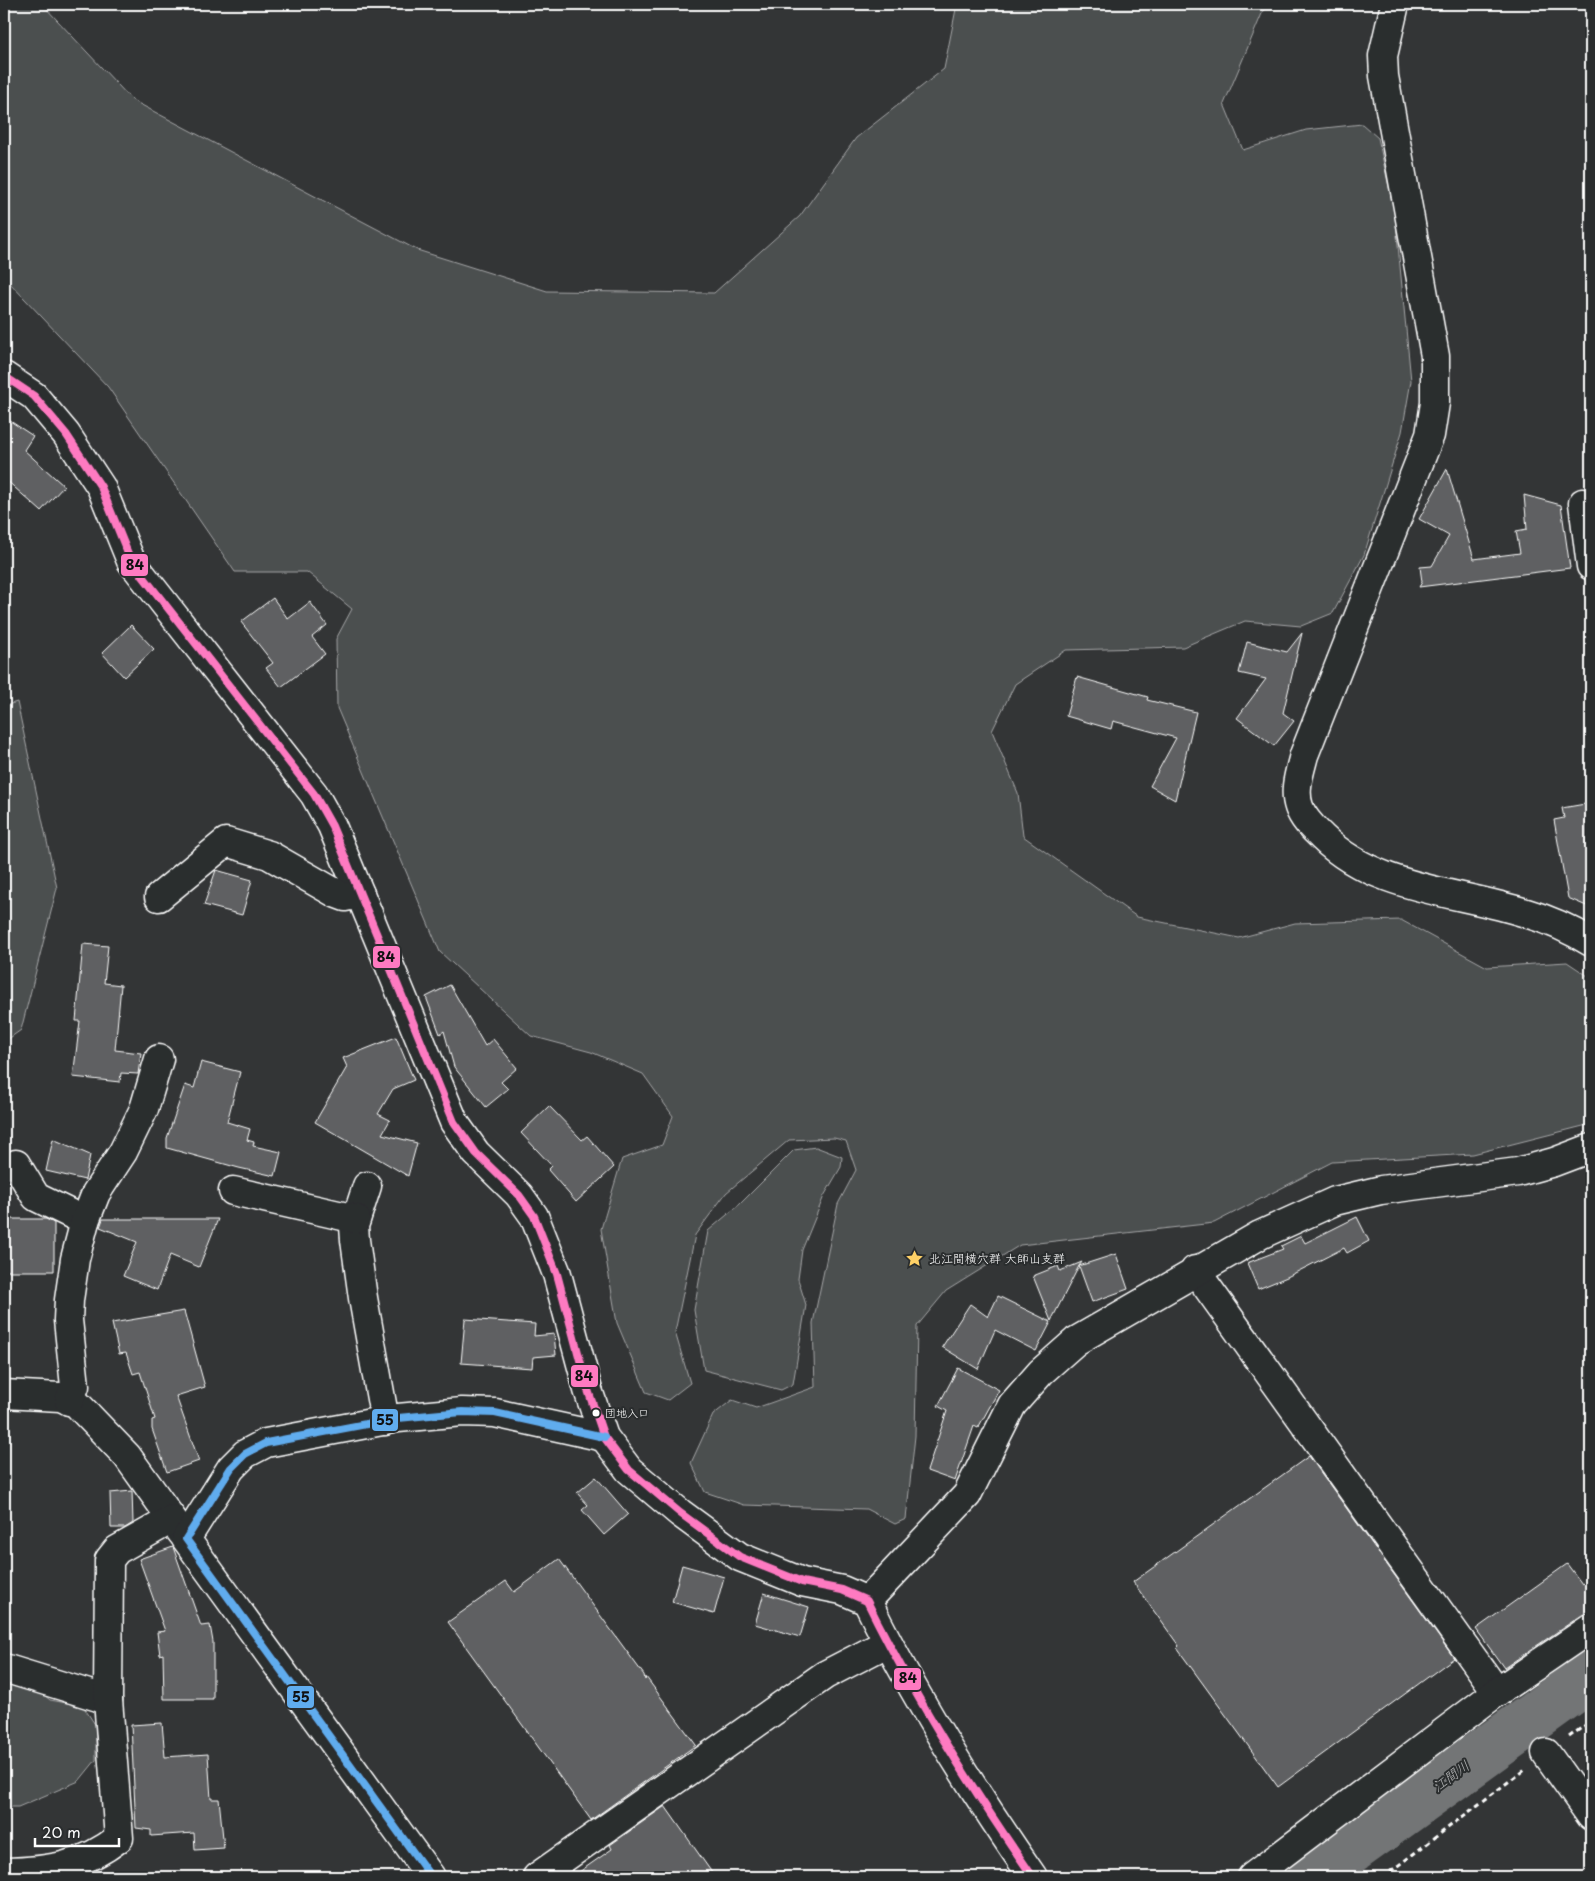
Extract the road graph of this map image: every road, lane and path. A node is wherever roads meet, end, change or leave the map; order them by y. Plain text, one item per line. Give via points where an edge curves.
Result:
1 (1395, 4) edge
2 (4, 376) edge
3 (1583, 503) dead end
4 (1591, 566) edge
5 (360, 894) junction
6 (159, 897) dead end
7 (1591, 942) edge
8 (159, 1059) dead end
9 (1591, 1148) edge
10 (16, 1164) dead end
11 (367, 1186) dead end
12 (233, 1190) dead end
13 (356, 1219) junction
14 (85, 1221) junction
15 (1196, 1270) junction
16 (4, 1394) edge
17 (70, 1401) junction
18 (384, 1421) junction
19 (604, 1437) junction
20 (179, 1529) junction
21 (867, 1601) junction
22 (1591, 1628) edge
23 (887, 1643) junction
24 (4, 1668) edge
25 (1497, 1692) junction
26 (108, 1700) junction
27 (1591, 1721) edge
28 (1546, 1754) junction
29 (1591, 1816) edge
30 (4, 1872) edge
31 (431, 1877) edge
32 (537, 1877) edge
33 (1033, 1877) edge
34 (1252, 1877) edge
35 (1383, 1877) edge

1 - 7 street via 1383,56 1384,76 1436,356 1435,403 1430,436 1304,755 1297,779 1299,806 1309,824 1336,850 1375,873 1437,892 1524,912 1564,926
2 - 5 street via 34,396 66,434 101,487 131,561 314,794 332,826
3 - 4 street
5 - 6 street via 337,894 268,855 226,842
5 - 19 street via 454,1122 476,1153 519,1195 534,1216 557,1274
8 - 14 street via 144,1108 123,1152 96,1193
9 - 15 street via 1518,1172 1381,1190 1335,1202 1260,1235
10 - 14 street via 36,1197
11 - 13 street
12 - 13 street
13 - 18 street via 355,1240 363,1298
14 - 17 street via 69,1300 74,1386
15 - 21 street via 1076,1341 1040,1372 1012,1405 967,1495
15 - 25 street
16 - 17 street via 60,1396
17 - 20 street via 76,1403 127,1456
18 - 19 street via 462,1412 495,1413
18 - 20 street via 266,1443 245,1454
19 - 21 street via 629,1470 740,1557 802,1582 842,1590
20 - 26 street via 116,1550 109,1560
20 - 31 street
21 - 23 street
22 - 25 street
23 - 32 street via 825,1675
23 - 33 street via 984,1807
24 - 26 street
25 - 34 street
26 - 30 street via 119,1838 108,1847 66,1866
27 - 28 path
28 - 29 street
28 - 35 path

